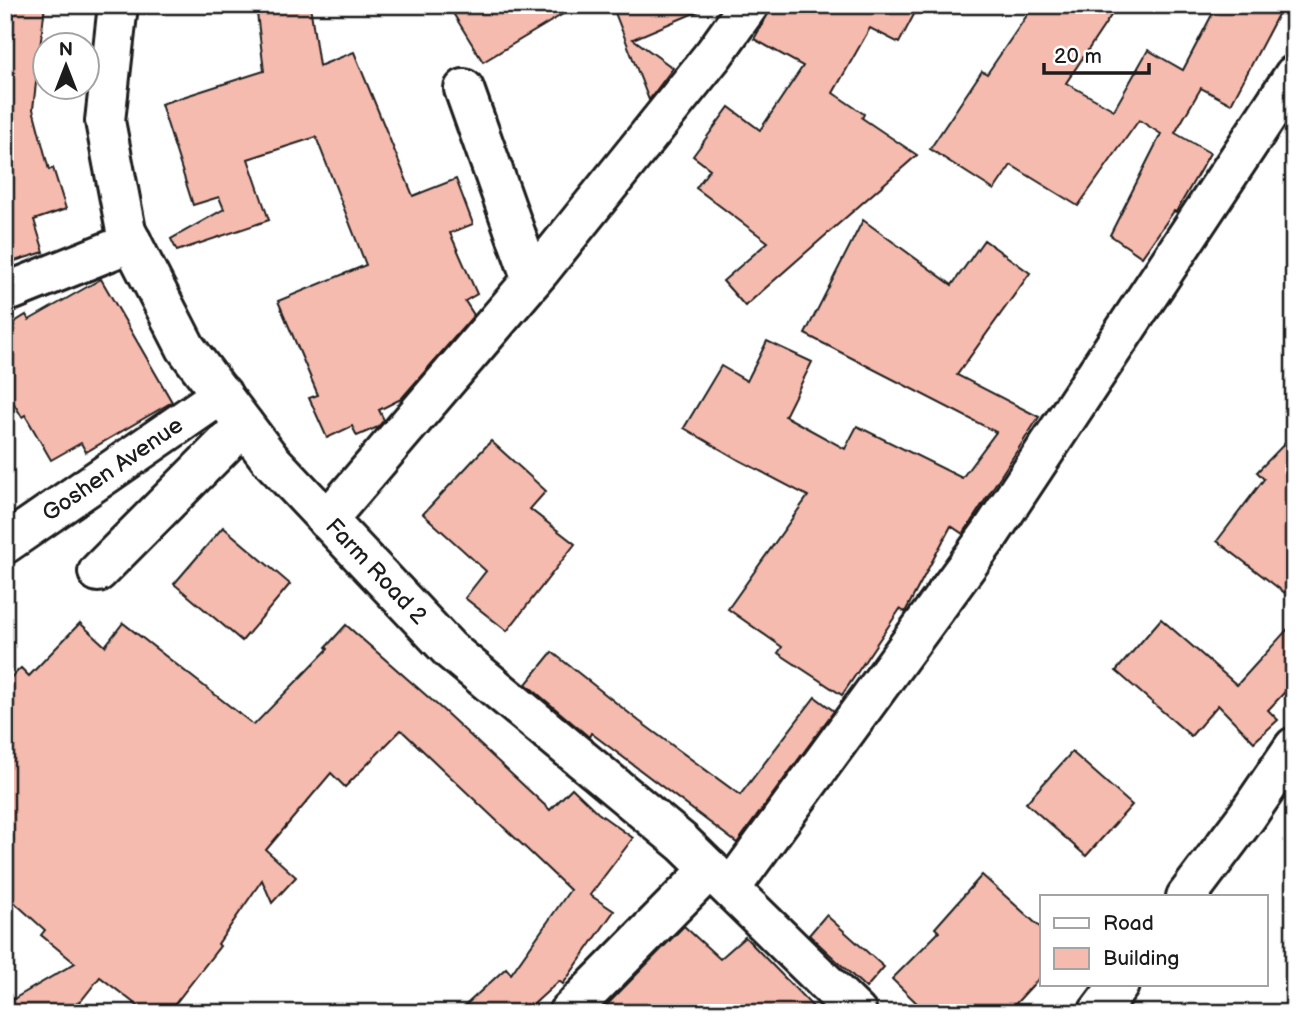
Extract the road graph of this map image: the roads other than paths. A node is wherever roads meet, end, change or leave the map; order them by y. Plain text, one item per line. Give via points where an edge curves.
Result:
1 (118, 5) edge
2 (749, 5) edge
3 (1294, 75) edge
4 (464, 89) dead end
5 (132, 242) junction
6 (533, 280) junction
7 (5, 291) edge
8 (222, 394) junction
9 (244, 425) junction
10 (327, 520) junction
11 (5, 544) edge
12 (98, 572) dead end
13 (1294, 747) edge
14 (720, 879) junction
15 (1188, 895) edge
16 (1118, 986) edge
17 (568, 1013) edge
18 (857, 1013) edge
19 (1098, 1013) edge

1 - 5 street, Farm Road 2 via 105,121
2 - 6 street
3 - 14 street via 990,534
4 - 6 street
5 - 7 street
5 - 8 street, Farm Road 2 via 187,348
6 - 10 street
8 - 9 street, Farm Road 2
8 - 11 street, Goshen Avenue
9 - 10 street, Farm Road 2
9 - 12 street
10 - 14 street, Farm Road 2 via 450,650 683,843
13 - 15 street
14 - 17 street
14 - 18 street, Farm Road 2
16 - 19 street

